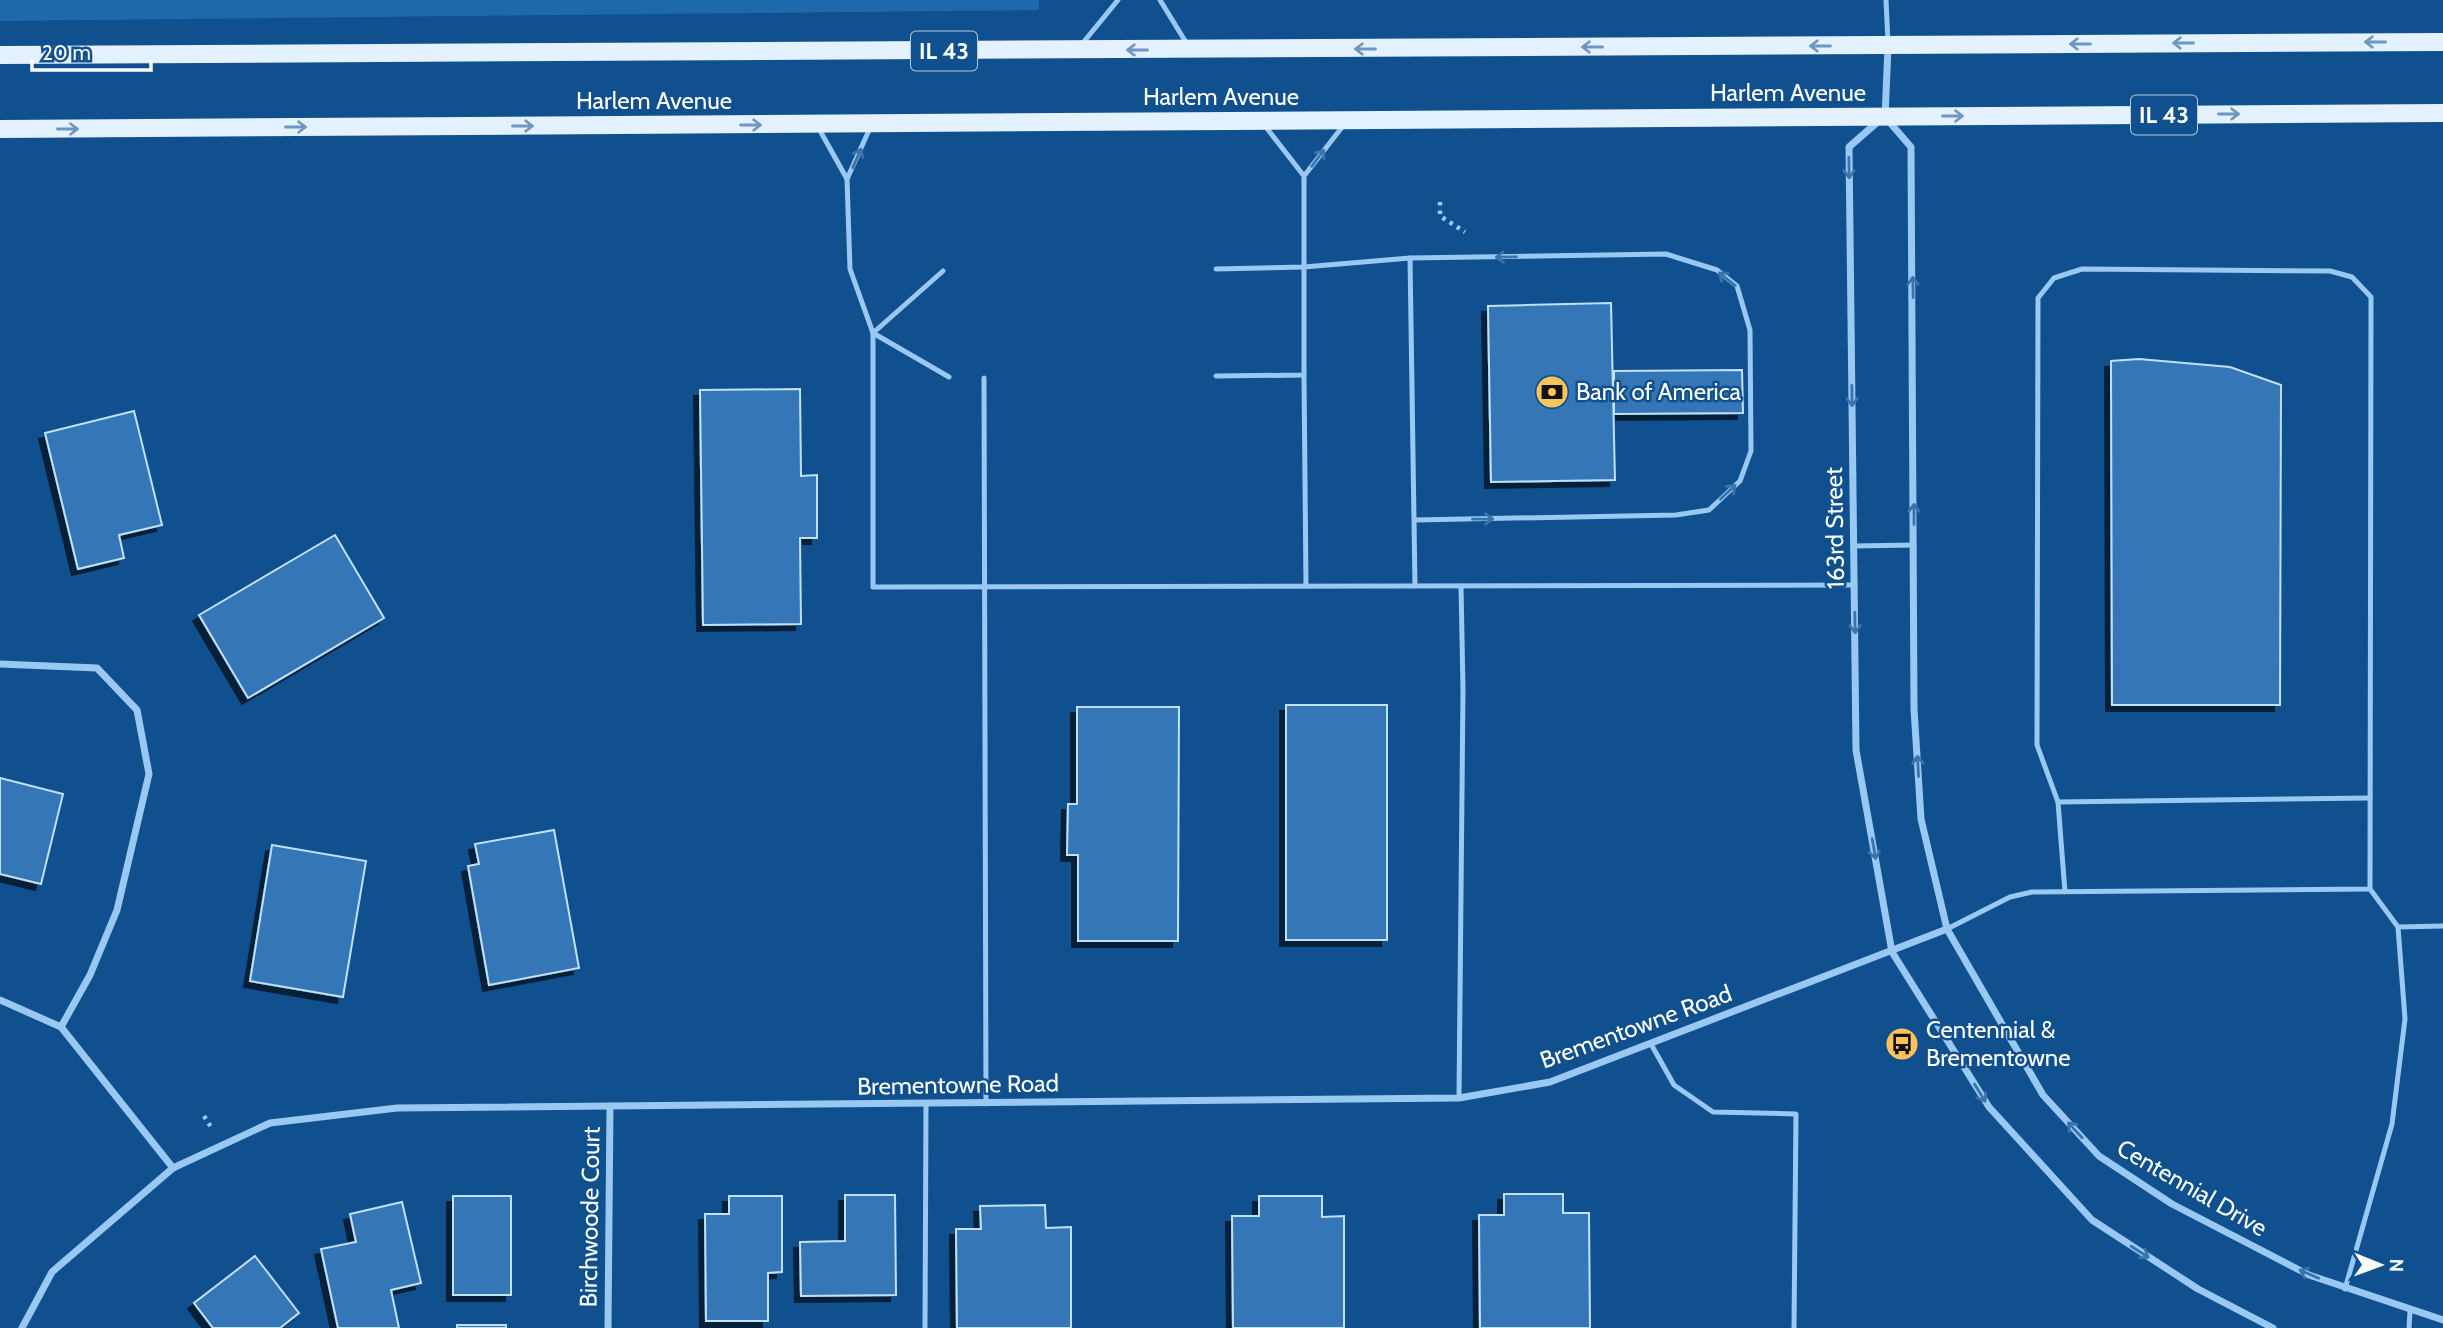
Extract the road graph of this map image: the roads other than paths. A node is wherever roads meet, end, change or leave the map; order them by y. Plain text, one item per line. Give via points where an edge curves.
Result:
1 (1118, 0) edge
2 (1160, 0) edge
3 (1886, 0) edge
4 (2443, 42) edge
5 (1888, 46) junction
6 (1077, 50) junction
7 (1191, 50) junction
8 (0, 55) edge
9 (2443, 113) edge
10 (1885, 117) junction
11 (1261, 121) junction
12 (1347, 121) junction
13 (816, 124) junction
14 (872, 124) junction
15 (0, 129) edge
16 (1304, 176) junction
17 (847, 180) junction
18 (1410, 258) junction
19 (1304, 267) junction
20 (1216, 270) dead end
21 (943, 271) dead end
22 (873, 333) junction
23 (1304, 375) junction
24 (1216, 376) dead end
25 (949, 377) dead end
26 (984, 377) dead end
27 (1415, 520) junction
28 (1914, 545) junction
29 (1854, 546) junction
30 (1855, 585) junction
31 (1306, 586) junction
32 (1415, 586) junction
33 (1461, 586) junction
34 (985, 587) junction
35 (0, 664) edge
36 (2370, 798) junction
37 (2058, 802) junction
38 (2370, 889) junction
39 (2065, 891) junction
40 (2443, 926) edge
41 (2398, 928) junction
42 (1947, 929) junction
43 (1892, 952) junction
44 (0, 1000) edge
45 (61, 1027) junction
46 (1651, 1044) junction
47 (1459, 1098) junction
48 (986, 1104) junction
49 (926, 1105) junction
50 (610, 1106) junction
51 (173, 1168) junction
52 (2345, 1289) junction
53 (2410, 1311) junction
54 (2443, 1320) edge
55 (22, 1328) edge
56 (608, 1328) edge
57 (925, 1328) edge
58 (1794, 1328) edge
59 (2273, 1328) edge
60 (2409, 1328) edge

1 - 6 lane
2 - 7 lane
3 - 5 lane
4 -> 5 main road, Harlem Avenue / IL 43
5 -> 7 main road, Harlem Avenue / IL 43
5 - 10 street
7 -> 6 main road, Harlem Avenue / IL 43
6 - 8 main road, Harlem Avenue / IL 43
10 -> 9 main road, Harlem Avenue / IL 43
10 - 12 main road, Harlem Avenue / IL 43
28 -> 10 street via 1911,147
10 -> 29 street, 163rd Street via 1849,147
11 - 12 main road, Harlem Avenue / IL 43
11 - 14 main road, Harlem Avenue / IL 43
11 - 16 lane
16 -> 12 lane
13 - 14 main road, Harlem Avenue / IL 43
15 -> 13 main road, Harlem Avenue / IL 43
13 - 17 lane
17 -> 14 lane
16 - 19 lane
17 - 22 lane via 850,269
18 - 19 lane
18 - 27 lane
27 -> 18 lane via 1676,515 1709,510 1740,481 1751,451 1750,330 1737,286 1717,270 1666,254
19 - 20 lane
19 - 23 lane
21 - 22 lane
22 - 25 lane
22 - 34 lane via 873,587
23 - 24 lane
23 - 31 lane
26 - 34 lane
27 - 32 lane
28 - 29 lane
42 -> 28 street via 1921,819 1914,709
29 - 30 street, 163rd Street
30 - 33 lane
30 -> 43 street, 163rd Street via 1856,750
31 - 32 lane
31 - 34 lane
32 - 33 lane
33 - 47 lane
34 - 48 lane
35 - 45 street via 97,668 137,710 149,774 117,910 90,975
36 - 37 lane
36 - 37 lane via 2371,298 2352,277 2330,271 2082,269 2054,278 2038,298 2037,745
36 - 38 lane
37 - 39 lane
38 - 39 lane
38 - 41 lane
39 - 42 lane via 2010,897
40 - 41 lane
41 - 52 lane via 2405,1019 2392,1124
42 - 43 street, Brementowne Road
52 -> 42 street, Centennial Drive via 2172,1204 2099,1156 2043,1095
43 - 46 street, Brementowne Road
43 -> 59 street via 1989,1107 2092,1220 2198,1289
44 - 45 street
45 - 51 street
46 - 47 street, Brementowne Road via 1550,1082
46 - 58 lane via 1674,1085 1713,1112 1796,1114
47 - 48 street, Brementowne Road
48 - 49 street, Brementowne Road
49 - 50 street, Brementowne Road
49 - 57 lane
50 - 51 street, Brementowne Road via 397,1108 270,1123
50 - 56 street, Birchwoode Court
51 - 55 street, Brementowne Road via 52,1272
52 - 53 street, Centennial Drive
53 - 54 street, Centennial Drive
53 - 60 lane

